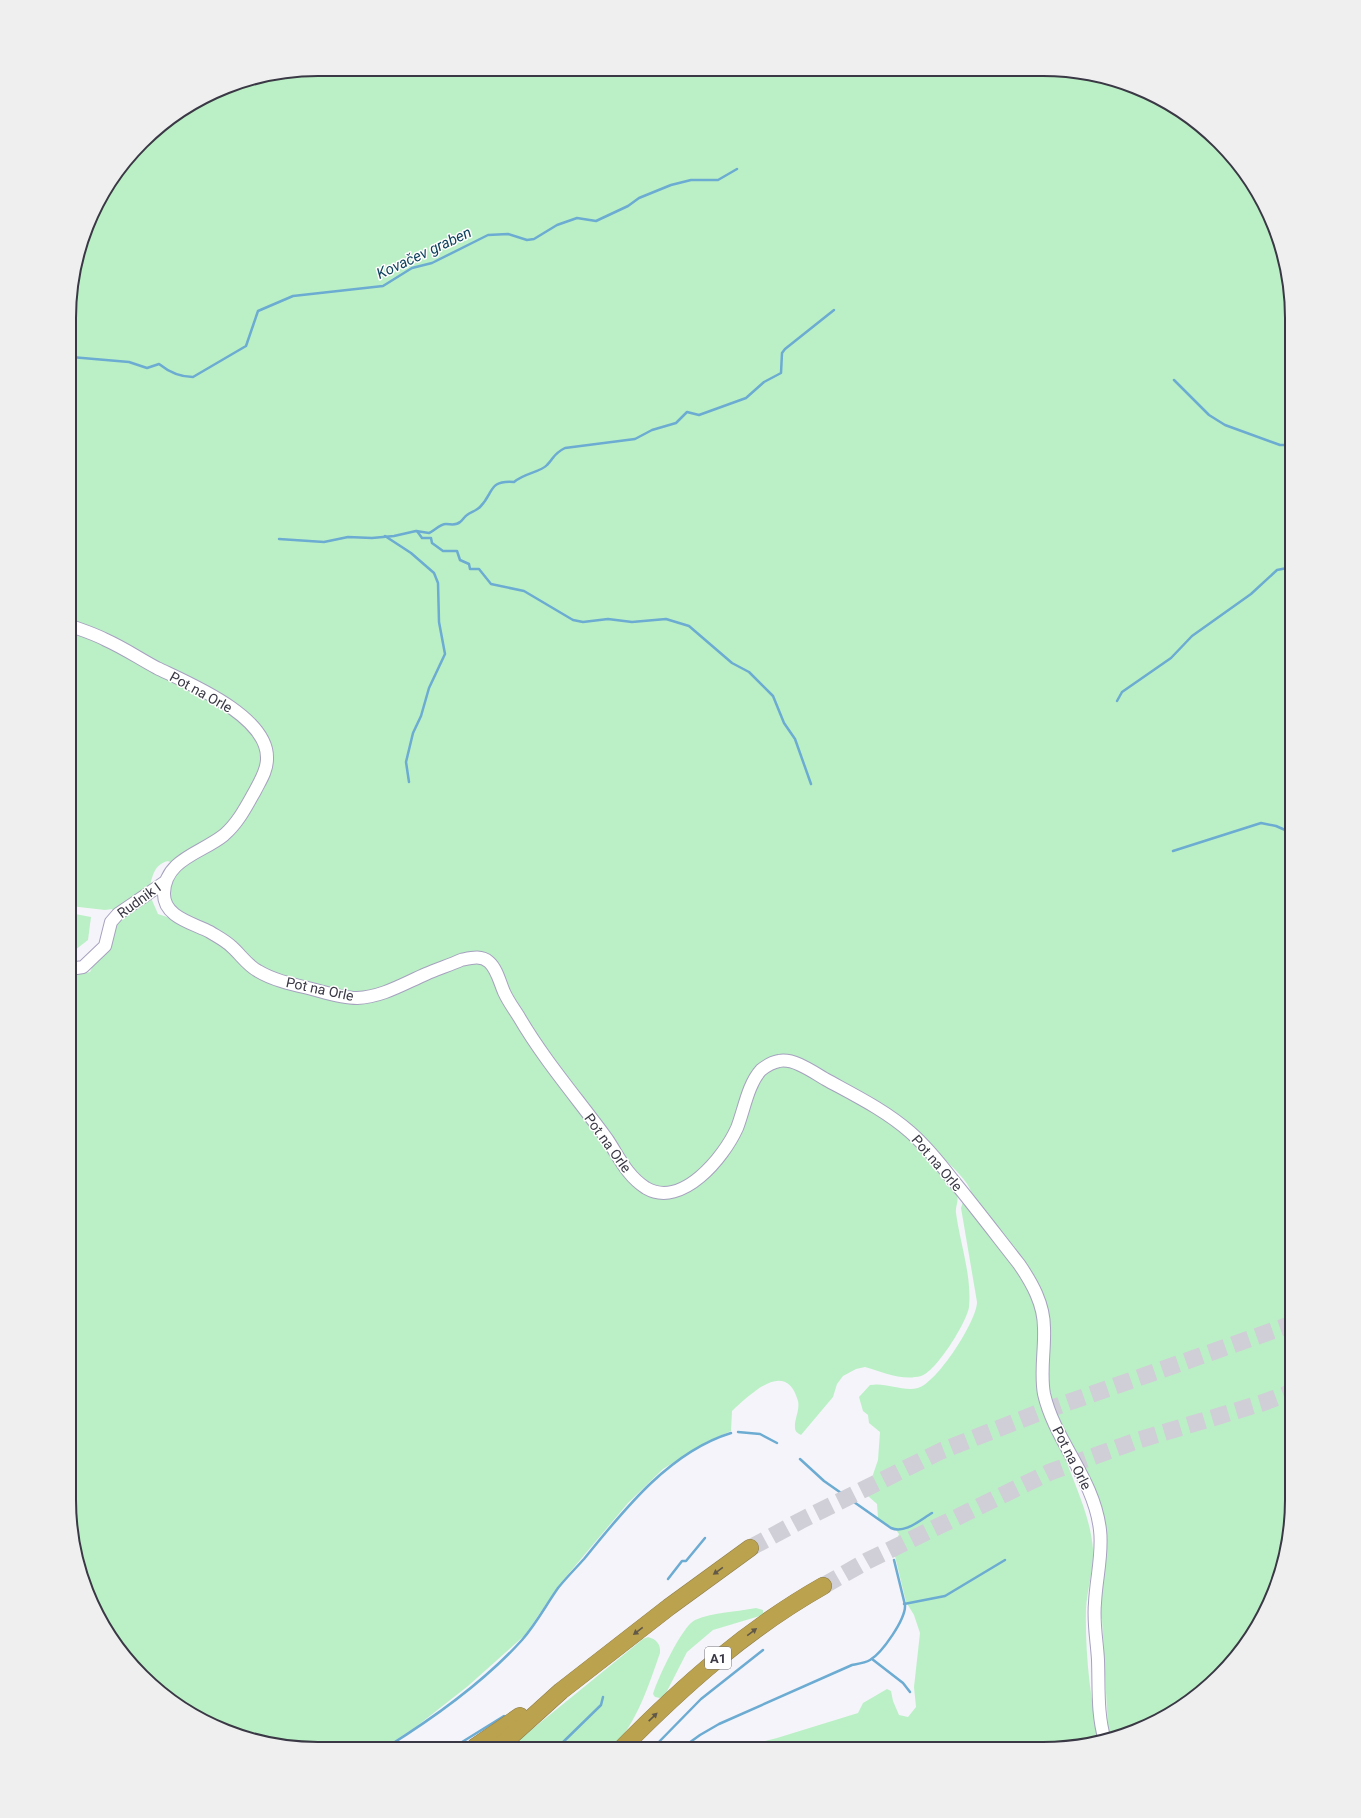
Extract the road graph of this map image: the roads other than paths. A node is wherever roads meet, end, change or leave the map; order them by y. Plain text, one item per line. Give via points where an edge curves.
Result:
1 (76, 628) edge
2 (166, 882) junction
3 (76, 968) edge
4 (750, 1548) tunnel mouth
5 (823, 1586) tunnel mouth
6 (561, 1691) junction
7 (1103, 1734) edge
8 (483, 1742) edge
9 (506, 1742) edge
10 (629, 1742) edge

1 - 2 street, Pot na Orle via 106,639 215,696 243,717 264,744 266,767 240,816 231,828 214,842 182,860
2 - 3 street, Rudnik I via 118,914 111,922 105,946 83,967
2 - 7 street, Pot na Orle via 164,900 166,907 173,914 218,937 256,970 295,985 356,998 386,993 461,960 483,958 490,963 521,1021 608,1140 624,1167 635,1179 657,1193 669,1193 680,1189 696,1180 710,1167 729,1142 761,1071 769,1064 781,1060 807,1069 878,1108 910,1132 934,1156 1019,1264 1038,1297 1044,1327 1044,1394 1056,1427 1086,1482 1100,1530 1094,1612 1099,1716
4 -> 6 highway
10 -> 5 highway, A1 via 675,1696 721,1656 799,1599
6 - 8 highway
6 - 9 highway

